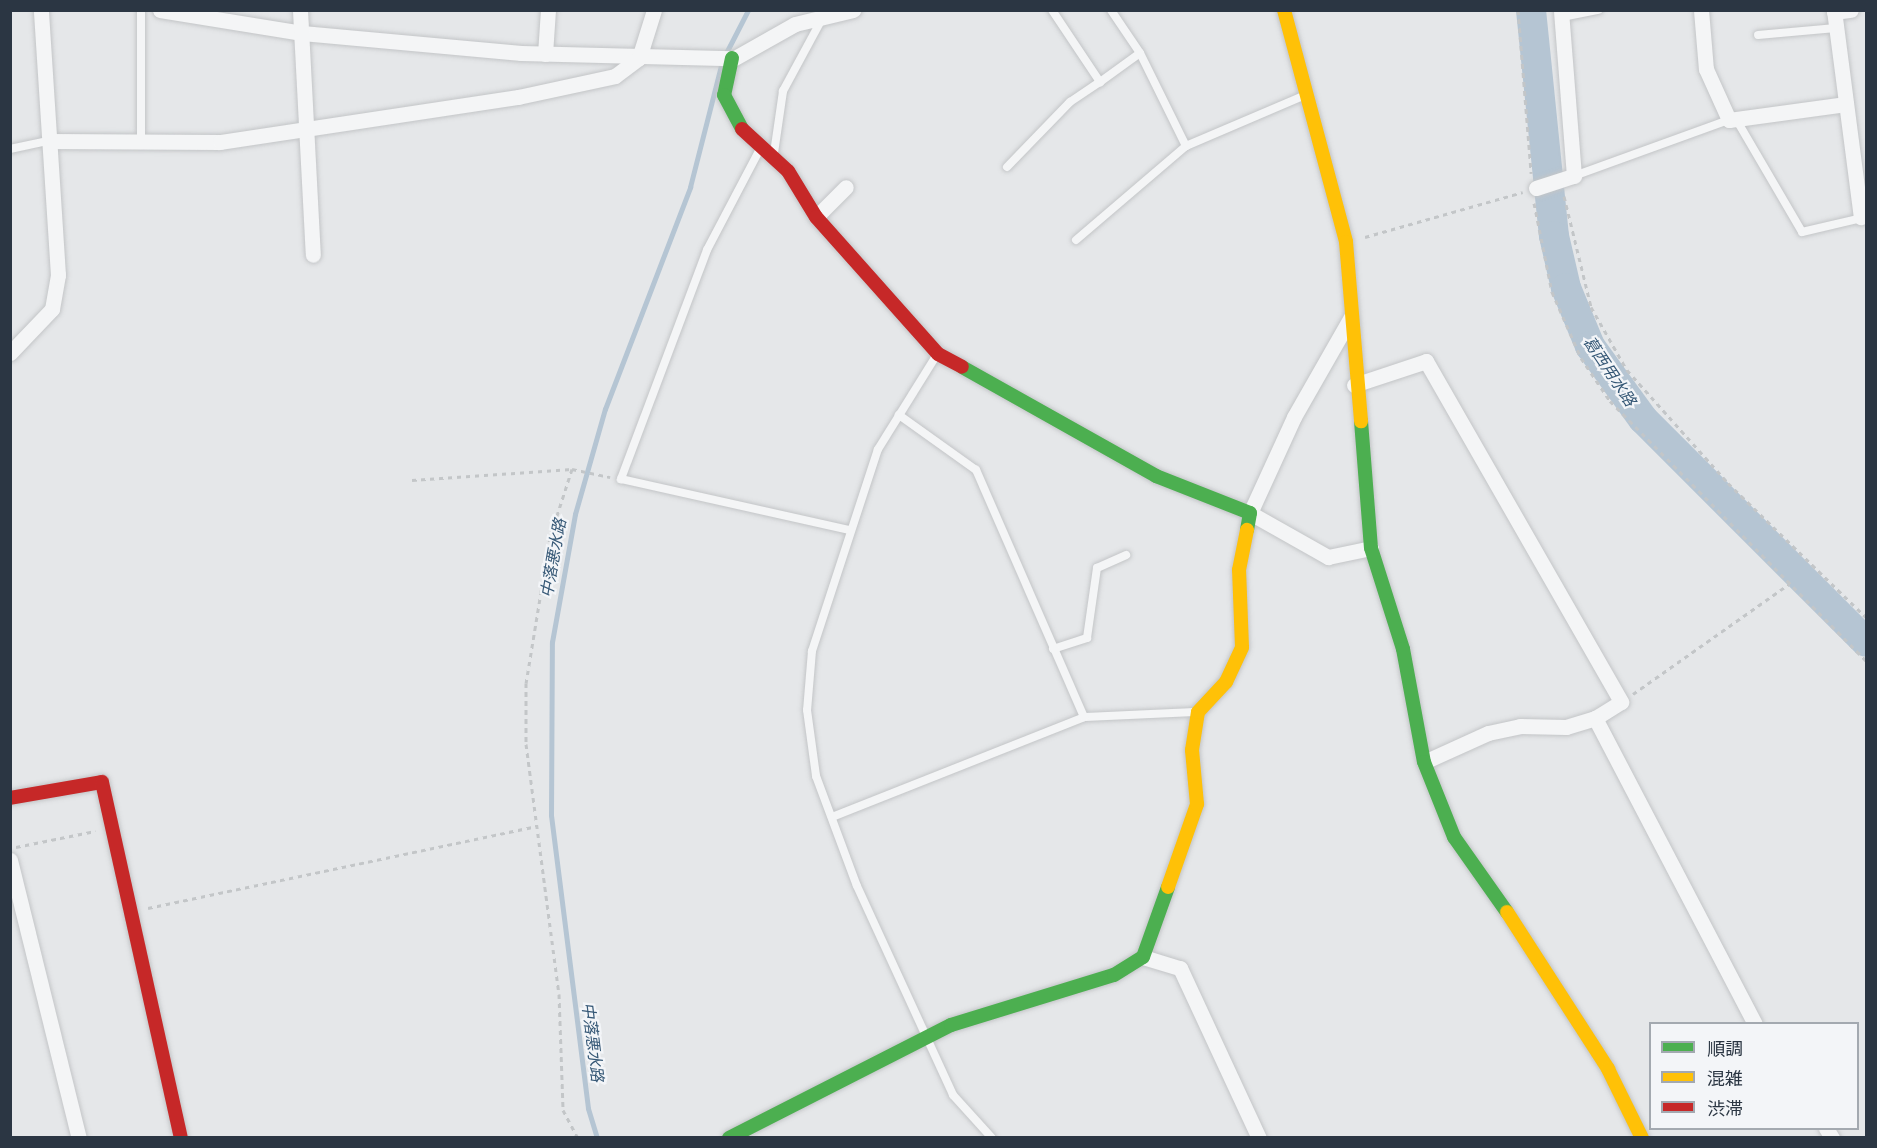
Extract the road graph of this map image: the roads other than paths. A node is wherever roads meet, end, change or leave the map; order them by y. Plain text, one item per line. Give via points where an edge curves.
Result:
1 (41, 10) edge
2 (141, 10) edge
3 (160, 10) edge
4 (300, 10) edge
5 (548, 10) edge
6 (654, 10) edge
7 (854, 10) edge
8 (1052, 10) edge
9 (1111, 10) edge
10 (1284, 10) edge
11 (1598, 10) edge
12 (1701, 10) edge
13 (1851, 10) edge
14 (1834, 11) edge
15 (201, 13) edge
16 (1562, 14) edge
17 (824, 17) junction
18 (1836, 28) junction
19 (302, 33) junction
20 (1758, 35) dead end
21 (1140, 53) junction
22 (545, 54) junction
23 (639, 58) junction
24 (732, 58) junction
25 (1100, 82) junction
26 (1303, 96) junction
27 (1845, 104) junction
28 (1733, 120) junction
29 (310, 128) junction
30 (49, 141) junction
31 (141, 141) junction
32 (1186, 146) junction
33 (761, 147) junction
34 (10, 149) edge
35 (773, 158) junction
36 (1007, 167) dead end
37 (1574, 176) junction
38 (846, 187) dead end
39 (1534, 188) road end
40 (816, 217) junction
41 (1864, 218) edge
42 (1076, 240) dead end
43 (313, 255) dead end
44 (1351, 317) junction
45 (10, 353) edge
46 (938, 354) junction
47 (1354, 385) junction
48 (899, 416) junction
49 (1250, 513) junction
50 (850, 530) junction
51 (1371, 548) junction
52 (1126, 555) dead end
53 (1053, 649) junction
54 (1198, 712) junction
55 (1084, 717) junction
56 (1595, 718) junction
57 (1424, 762) junction
58 (10, 798) edge
59 (831, 818) junction
60 (10, 860) edge
61 (1143, 957) junction
62 (1754, 1022) edge
63 (926, 1037) junction
64 (79, 1137) edge
65 (181, 1137) edge
66 (729, 1137) edge
67 (992, 1137) edge
68 (1259, 1137) edge
69 (1642, 1137) edge

1 - 30 street
2 - 31 lane
3 - 15 street
4 - 19 street
5 - 22 street
6 - 23 street
7 - 17 street
8 - 25 lane
9 - 21 lane
10 - 26 street
11 - 16 lane
12 - 28 street via 1706,69
13 - 14 street
14 - 18 street
15 - 19 street
16 - 37 street
17 - 24 street via 795,24
17 - 35 lane via 783,91
18 - 20 lane
18 - 27 street
19 - 22 street
19 - 29 street
21 - 25 lane
21 - 32 lane
22 - 23 street
23 - 24 street
23 - 29 street via 615,76 518,97
24 - 33 street via 724,95 733,121
25 - 36 lane via 1070,102
26 - 32 lane
26 - 44 street via 1346,242
27 - 28 street
27 - 41 street
28 - 37 lane
28 - 41 lane via 1802,232
29 - 31 street via 220,142
29 - 43 street
30 - 31 street
30 - 34 lane
30 - 45 street via 58,275 52,309
32 - 42 lane
33 - 35 street
33 - 50 lane via 707,250 621,479
35 - 40 street via 788,171
37 - 39 street via 1560,187
38 - 40 street
40 - 46 street
44 - 47 street
44 - 49 street via 1294,417
46 - 48 lane
46 - 49 street via 1156,476
47 - 51 street
47 - 56 street via 1426,361 1621,702
48 - 50 lane via 878,449
48 - 53 lane via 976,470
49 - 51 street via 1328,557
49 - 54 street via 1239,570 1242,647 1226,682
50 - 59 lane via 812,651 807,710 816,776
51 - 57 street via 1403,649
52 - 53 lane via 1097,568 1087,638
53 - 55 lane
54 - 55 lane
54 - 61 street via 1192,750 1197,804
55 - 59 lane
56 - 57 street via 1566,727 1520,726 1488,733
56 - 62 street
57 - 69 street via 1454,837 1552,977 1608,1069
58 - 65 street via 102,782
59 - 63 lane
60 - 64 street
61 - 63 street via 1114,975
61 - 68 street via 1180,968
63 - 66 street
63 - 67 lane via 965,1113

